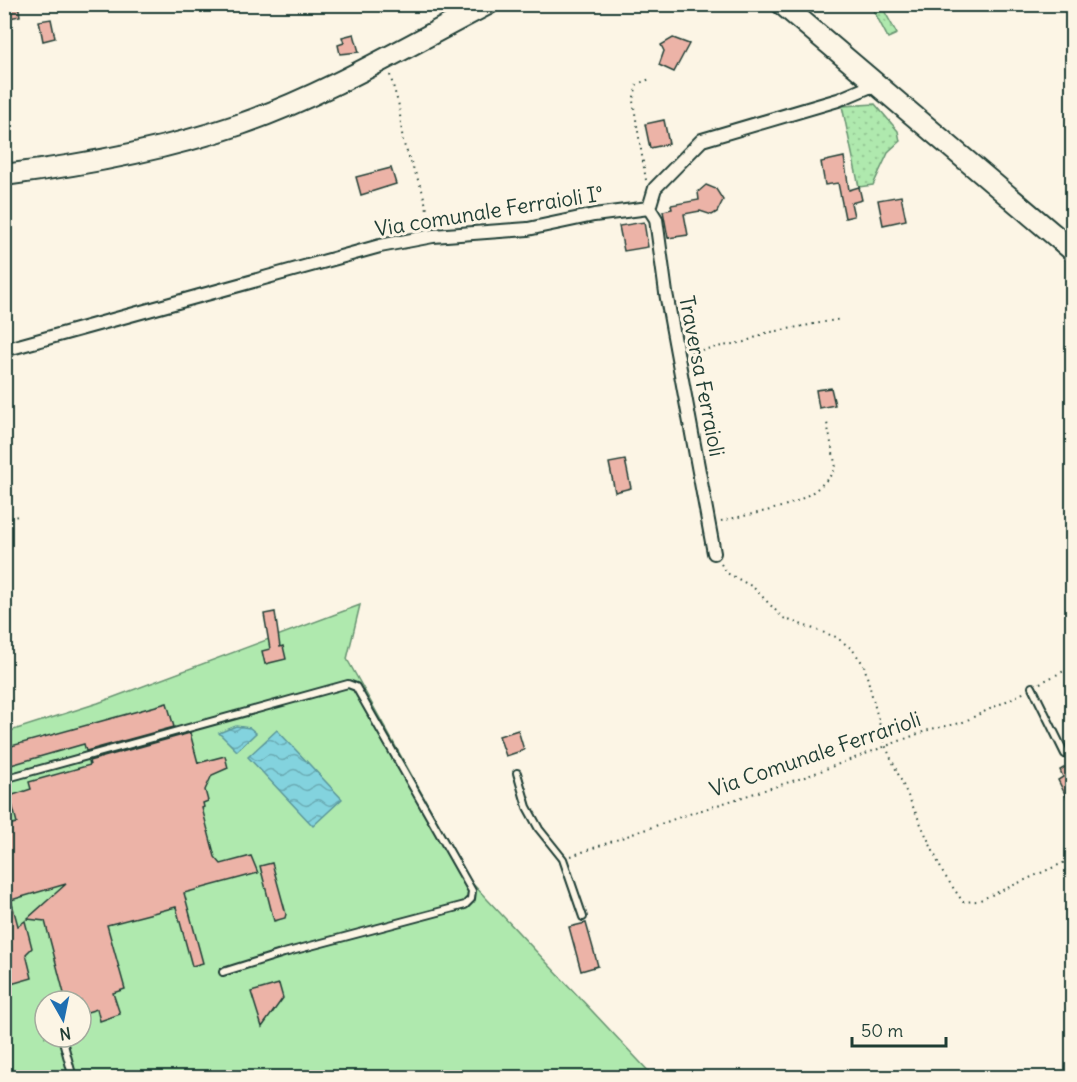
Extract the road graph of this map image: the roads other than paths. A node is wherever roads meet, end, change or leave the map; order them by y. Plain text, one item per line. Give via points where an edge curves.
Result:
1 (488, 4) edge
2 (782, 4) edge
3 (876, 84) junction
4 (4, 175) edge
5 (649, 208) junction
6 (1072, 250) edge
7 (4, 350) edge
8 (714, 553) road end
9 (1032, 687) road end
10 (1065, 754) dead end
11 (517, 773) dead end
12 (4, 779) edge
13 (583, 917) dead end
14 (223, 972) dead end
15 (65, 1049) edge
16 (73, 1077) edge

1 - 4 main road via 324,89 242,123 114,157
2 - 3 main road
3 - 5 street via 838,100 702,140 651,194
3 - 6 main road
5 - 7 street, Via comunale Ferraioli I° via 528,229 433,236 380,246
5 - 8 street, Traversa Ferraioli via 656,219
9 - 10 lane
11 - 13 lane via 538,829 563,859
12 - 14 lane via 348,684 356,687 472,891 471,899 465,905
15 - 16 lane

